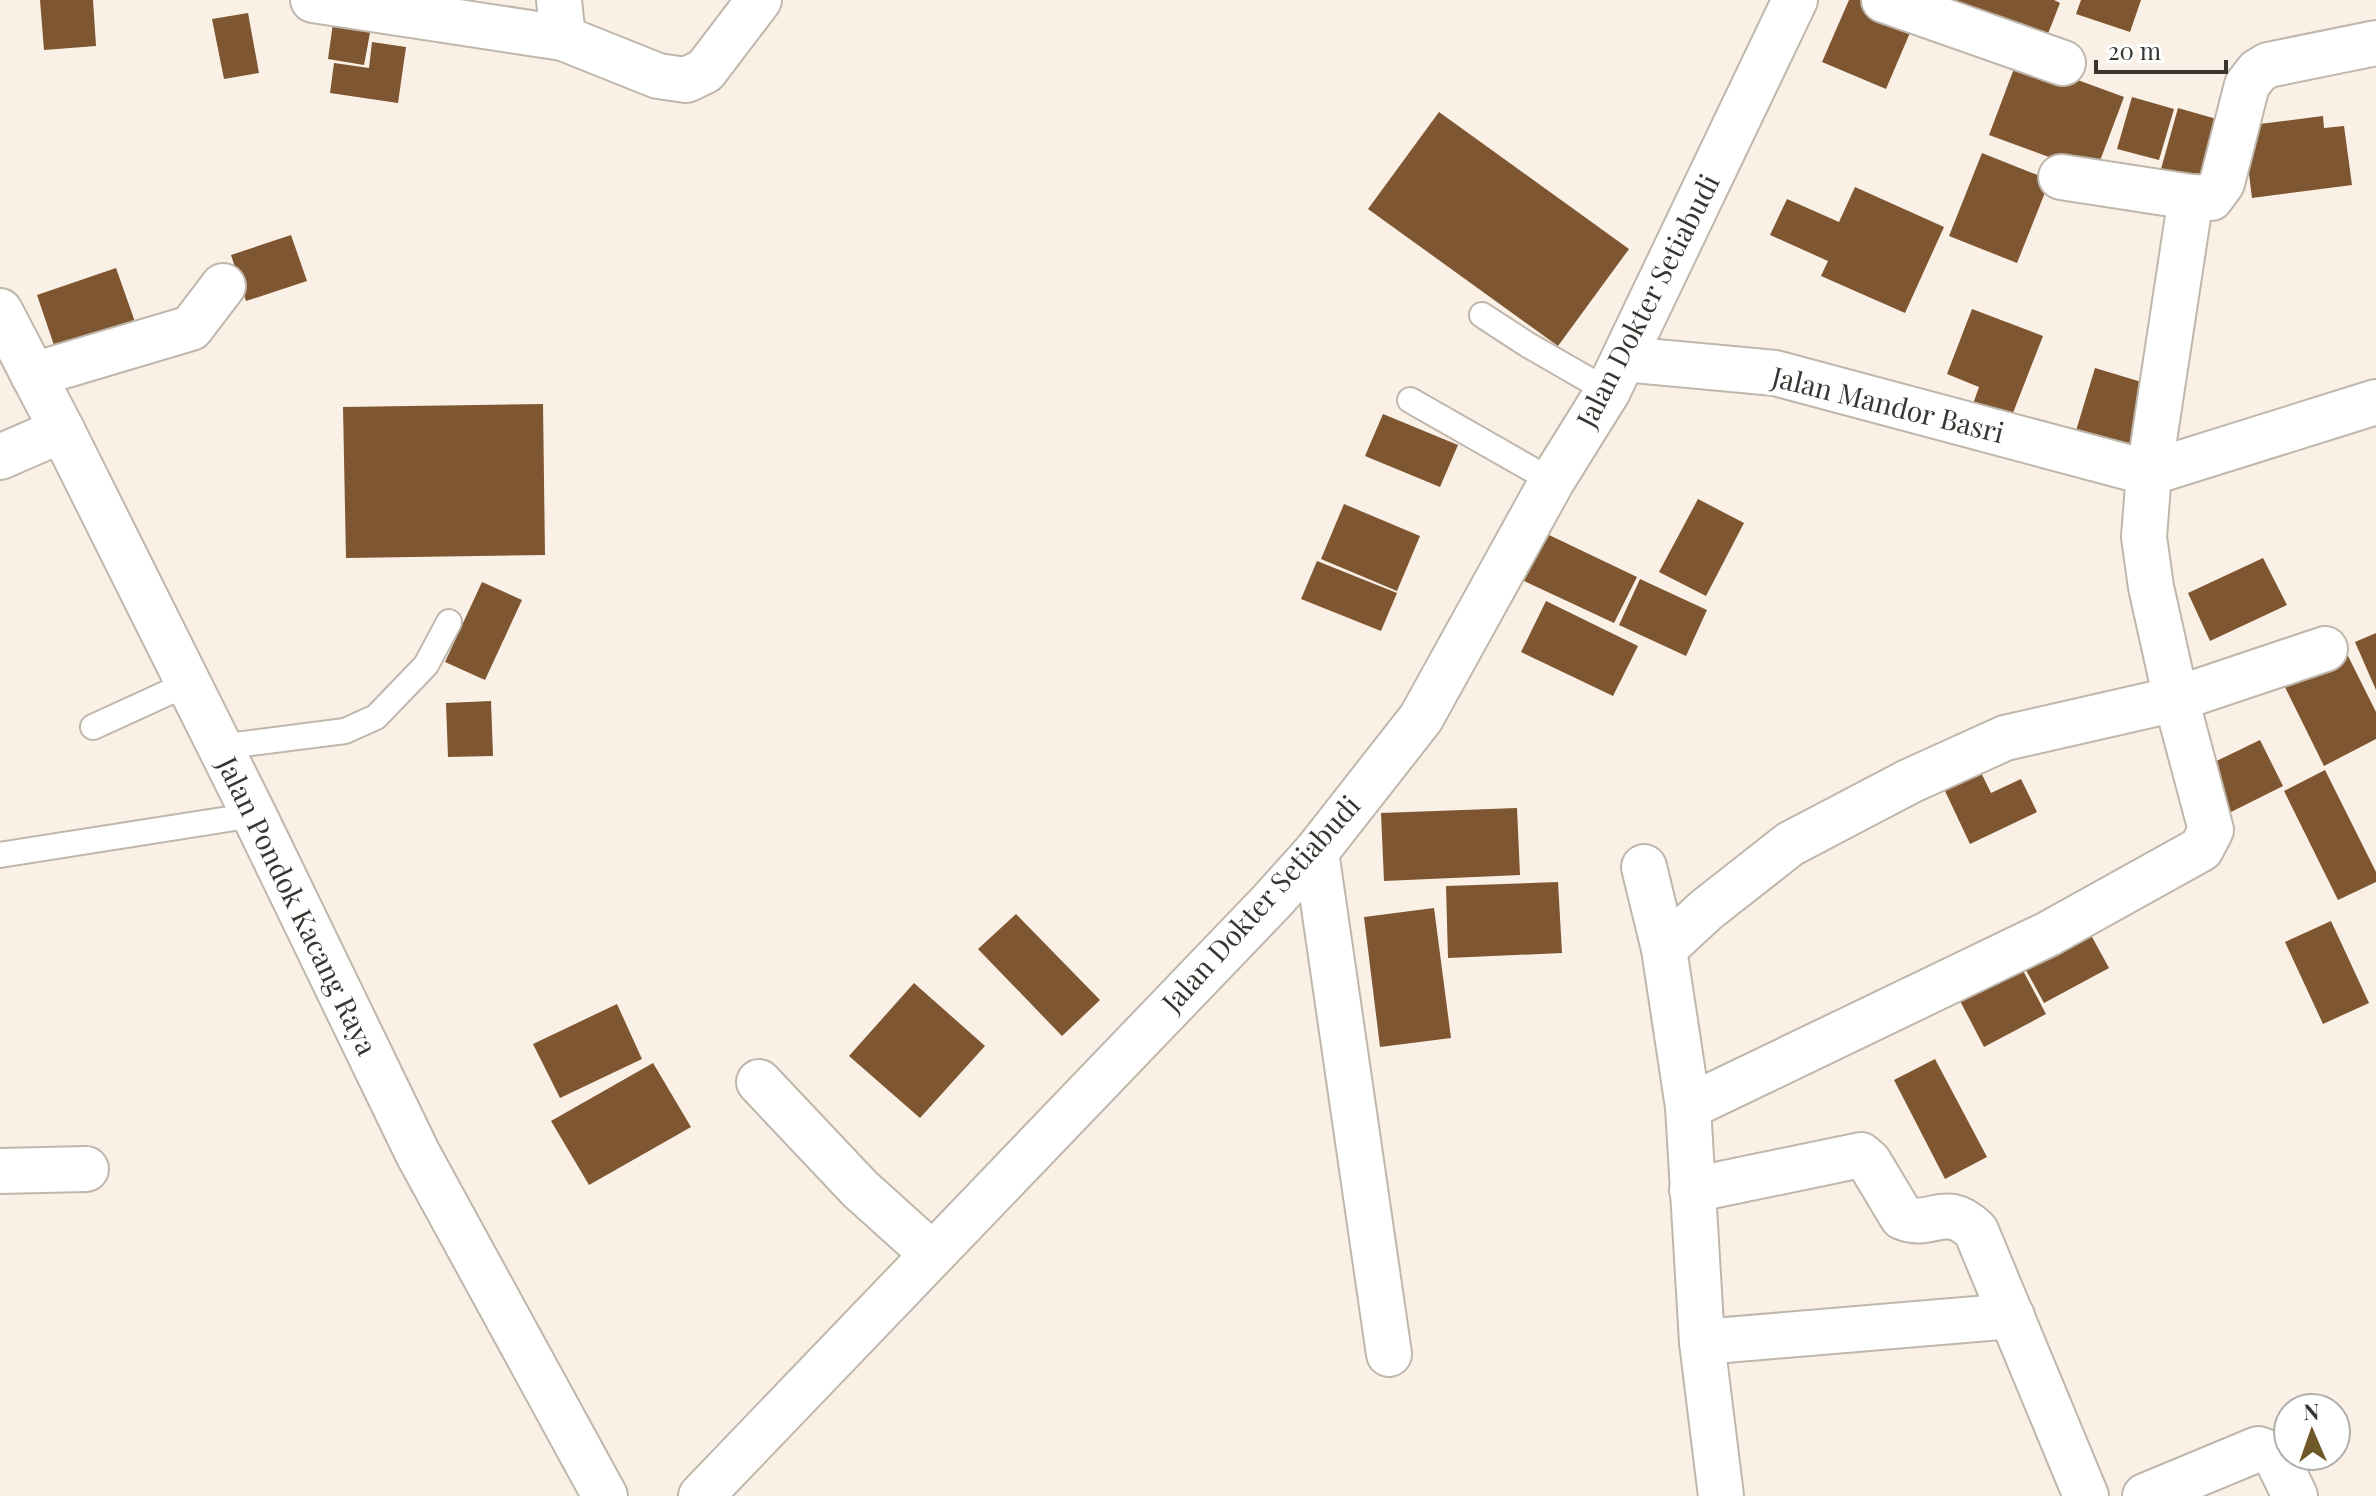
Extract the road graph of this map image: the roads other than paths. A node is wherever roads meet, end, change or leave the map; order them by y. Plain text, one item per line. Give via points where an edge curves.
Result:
1 (313, 0) edge
2 (759, 0) edge
3 (1795, 0) edge
4 (1884, 0) edge
5 (561, 19) edge
6 (2376, 43) edge
7 (2063, 63) dead end
8 (2061, 177) dead end
9 (2191, 197) junction
10 (223, 286) dead end
11 (0, 311) edge
12 (1482, 315) dead end
13 (33, 375) junction
14 (1616, 375) junction
15 (1410, 400) dead end
16 (2376, 402) edge
17 (62, 430) junction
18 (0, 457) edge
19 (2149, 473) junction
20 (1552, 481) junction
21 (449, 622) dead end
22 (2325, 649) dead end
23 (187, 684) junction
24 (2176, 699) junction
25 (93, 727) dead end
26 (220, 747) junction
27 (254, 815) junction
28 (1316, 852) junction
29 (0, 855) edge
30 (1644, 867) dead end
31 (1664, 949) junction
32 (759, 1082) dead end
33 (1688, 1107) junction
34 (86, 1169) dead end
35 (0, 1171) edge
36 (1692, 1190) junction
37 (931, 1253) junction
38 (2012, 1316) junction
39 (1702, 1342) junction
40 (1389, 1354) dead end
41 (605, 1496) edge
42 (701, 1496) edge
43 (1721, 1496) edge
44 (2086, 1496) edge
45 (2145, 1496) edge
46 (2295, 1496) edge

1 - 5 street
2 - 5 street via 705,71 686,80 658,76
3 - 14 street, Jalan Dokter Setiabudi
4 - 7 street
6 - 9 street via 2258,71 2247,85 2222,183 2211,198
8 - 9 street
9 - 19 street
10 - 13 street via 191,328
11 - 13 street, Jalan Pondok Kacang Raya
12 - 14 lane via 1528,345
13 - 17 street, Jalan Pondok Kacang Raya
14 - 19 street, Jalan Mandor Basri via 1775,373
14 - 20 street, Jalan Dokter Setiabudi
15 - 20 lane
16 - 19 street
17 - 18 street
17 - 23 street, Jalan Pondok Kacang Raya
19 - 24 street via 2144,537
20 - 28 street, Jalan Dokter Setiabudi via 1421,718
21 - 26 lane via 426,665 376,717 345,731
22 - 24 street
23 - 25 lane
23 - 26 street, Jalan Pondok Kacang Raya
24 - 31 street via 2005,738 1910,781 1790,844
24 - 33 street via 2211,830 2201,849 2048,934
26 - 27 street, Jalan Pondok Kacang Raya
27 - 29 lane
27 - 41 street, Jalan Pondok Kacang Raya via 418,1154
28 - 37 street, Jalan Dokter Setiabudi
28 - 40 street
30 - 31 street
31 - 33 street
32 - 37 street via 860,1189
33 - 36 street
34 - 35 street
36 - 38 street via 1861,1155 1902,1217 1913,1221 1951,1215 1976,1231
36 - 39 street
37 - 42 street, Jalan Dokter Setiabudi
38 - 39 street
38 - 44 street
39 - 43 street
45 - 46 street via 2258,1449 2275,1455

